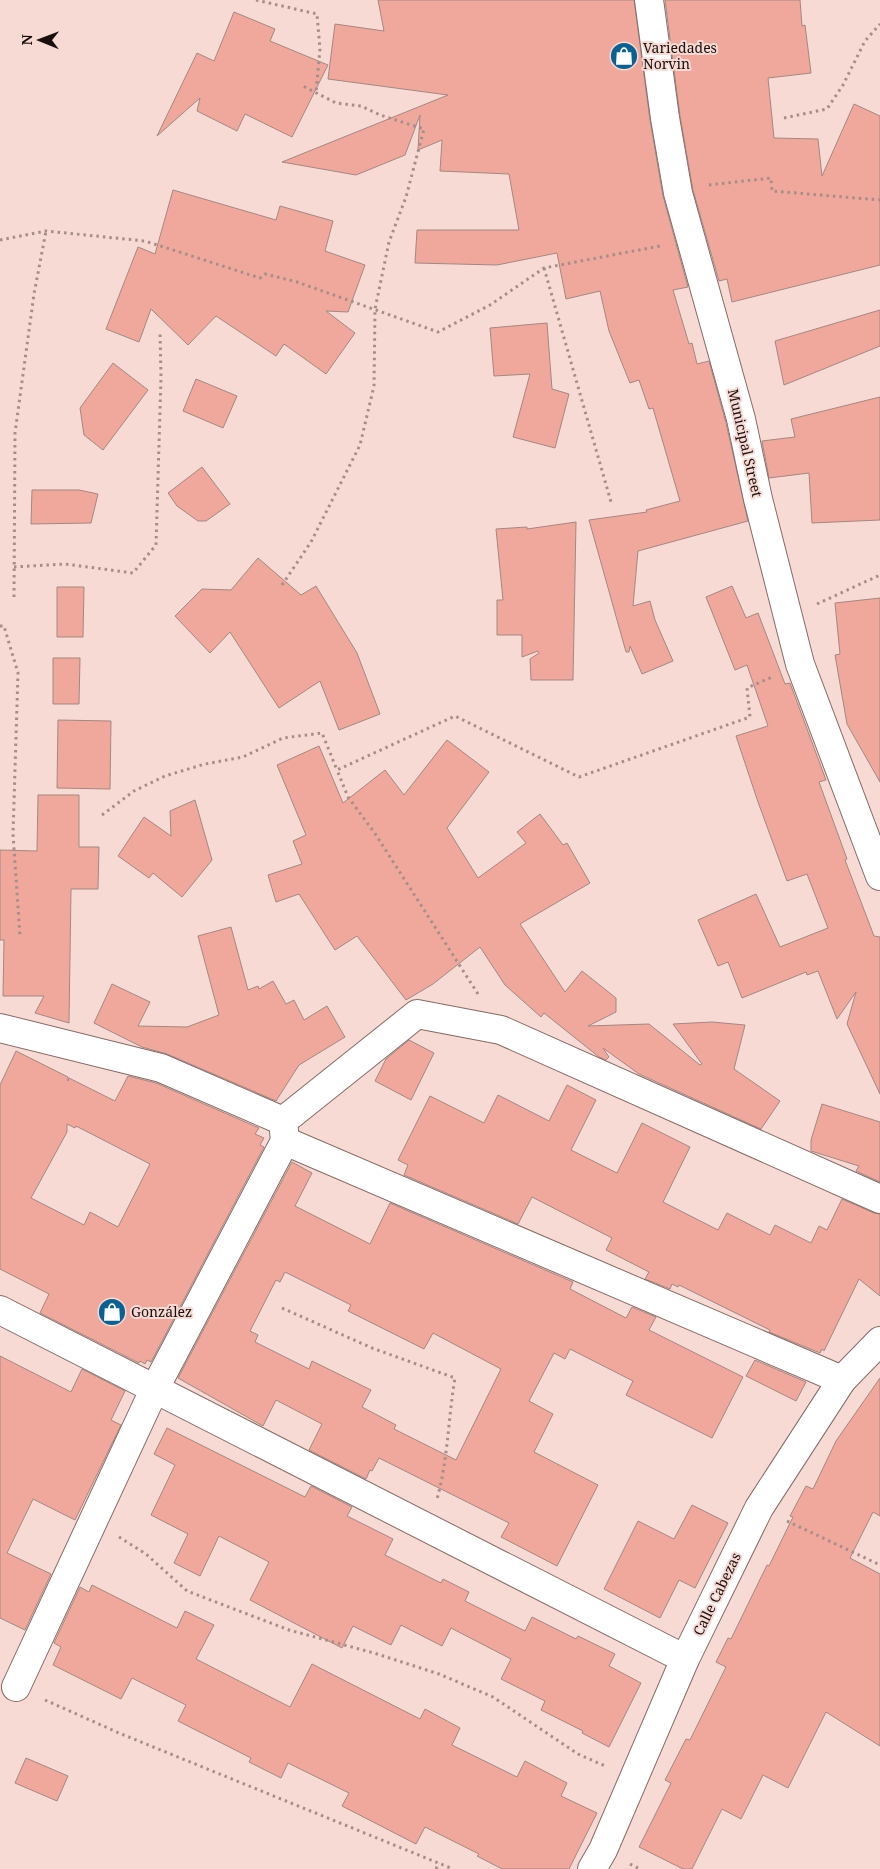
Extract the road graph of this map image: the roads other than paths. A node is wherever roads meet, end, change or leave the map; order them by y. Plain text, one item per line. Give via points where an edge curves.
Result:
1 (649, 0) edge
2 (880, 876) edge
3 (0, 1028) edge
4 (284, 1131) junction
5 (880, 1199) edge
6 (0, 1310) edge
7 (880, 1341) edge
8 (842, 1380) junction
9 (154, 1390) junction
10 (685, 1659) junction
11 (16, 1687) road end
12 (592, 1869) edge

1 - 2 street, Municipal Street via 678,193 742,420 758,499 800,664
3 - 4 street via 161,1068
4 - 5 street via 417,1014 501,1030
4 - 8 street
4 - 9 street
6 - 9 street
7 - 8 street, Calle Cabezas
8 - 10 street, Calle Cabezas via 759,1508
9 - 10 street
9 - 11 street
10 - 12 street, Calle Cabezas

